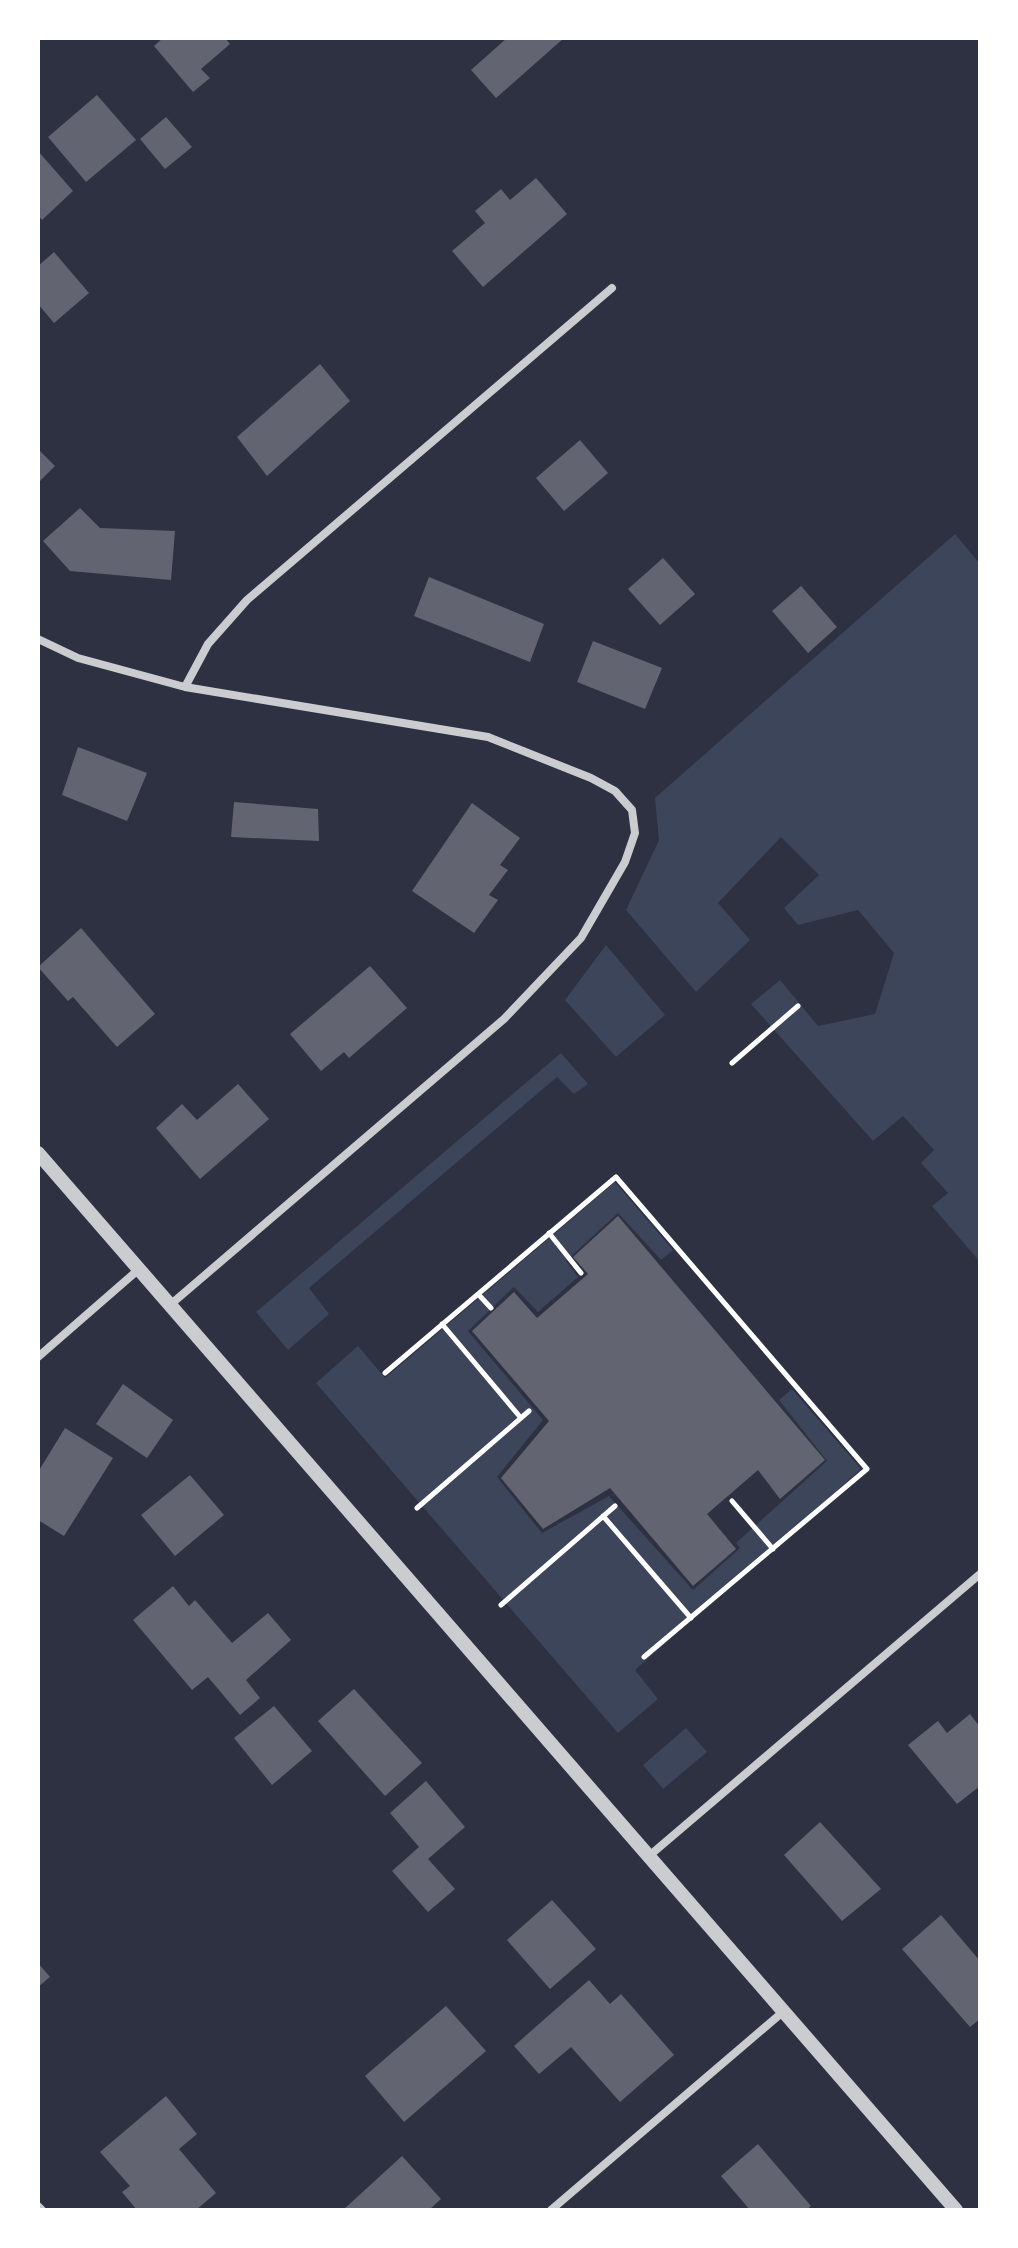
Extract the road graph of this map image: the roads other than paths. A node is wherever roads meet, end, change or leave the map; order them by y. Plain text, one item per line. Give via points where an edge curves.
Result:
1 (612, 288) dead end
2 (38, 639) edge
3 (185, 687) junction
4 (38, 1153) edge
5 (138, 1270) junction
6 (170, 1305) junction
7 (38, 1357) edge
8 (980, 1574) edge
9 (649, 1856) junction
10 (784, 2011) junction
11 (551, 2210) edge
12 (956, 2210) edge

1 - 3 street via 247,600 208,644
2 - 3 street via 78,658
3 - 6 street via 488,737 615,791 632,810 635,833 625,862 581,938 504,1019
4 - 5 street
5 - 6 street
5 - 7 street
6 - 9 street
8 - 9 street
9 - 10 street
10 - 11 street
10 - 12 street

